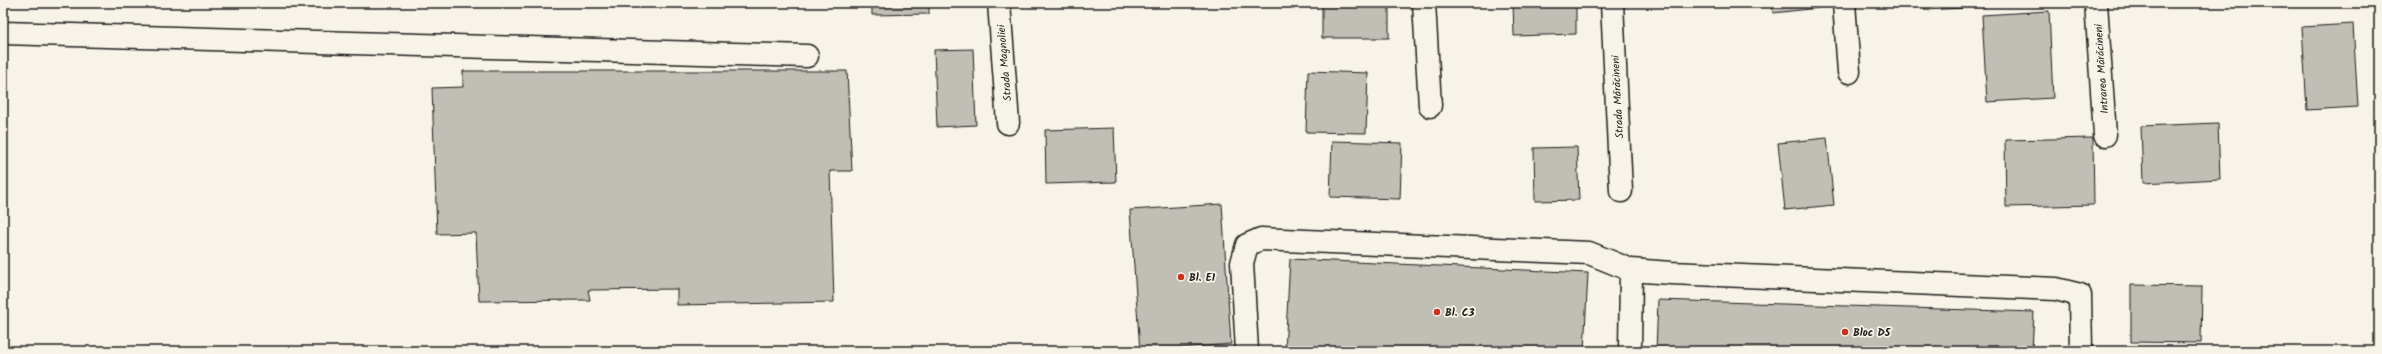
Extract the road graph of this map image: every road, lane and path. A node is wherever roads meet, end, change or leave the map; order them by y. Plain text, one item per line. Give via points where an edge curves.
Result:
1 (999, 3) edge
2 (1424, 3) edge
3 (1612, 3) edge
4 (1844, 3) edge
5 (2096, 3) edge
6 (3, 33) edge
7 (807, 56) dead end
8 (1849, 72) dead end
9 (1430, 106) dead end
10 (1008, 123) dead end
11 (2105, 135) dead end
12 (1621, 191) dead end
13 (1631, 270) junction
14 (1247, 351) edge
15 (1630, 351) edge
16 (2081, 351) edge

1 - 10 street, Strada Magnoliei
2 - 9 street
3 - 12 street, Strada Mărăcineni
4 - 8 street
5 - 11 street, Intrarea Mărăcineni
6 - 7 street
13 - 14 street via 1588,253 1261,239 1247,245 1242,263
13 - 15 street
13 - 16 street via 2056,289 2080,295

